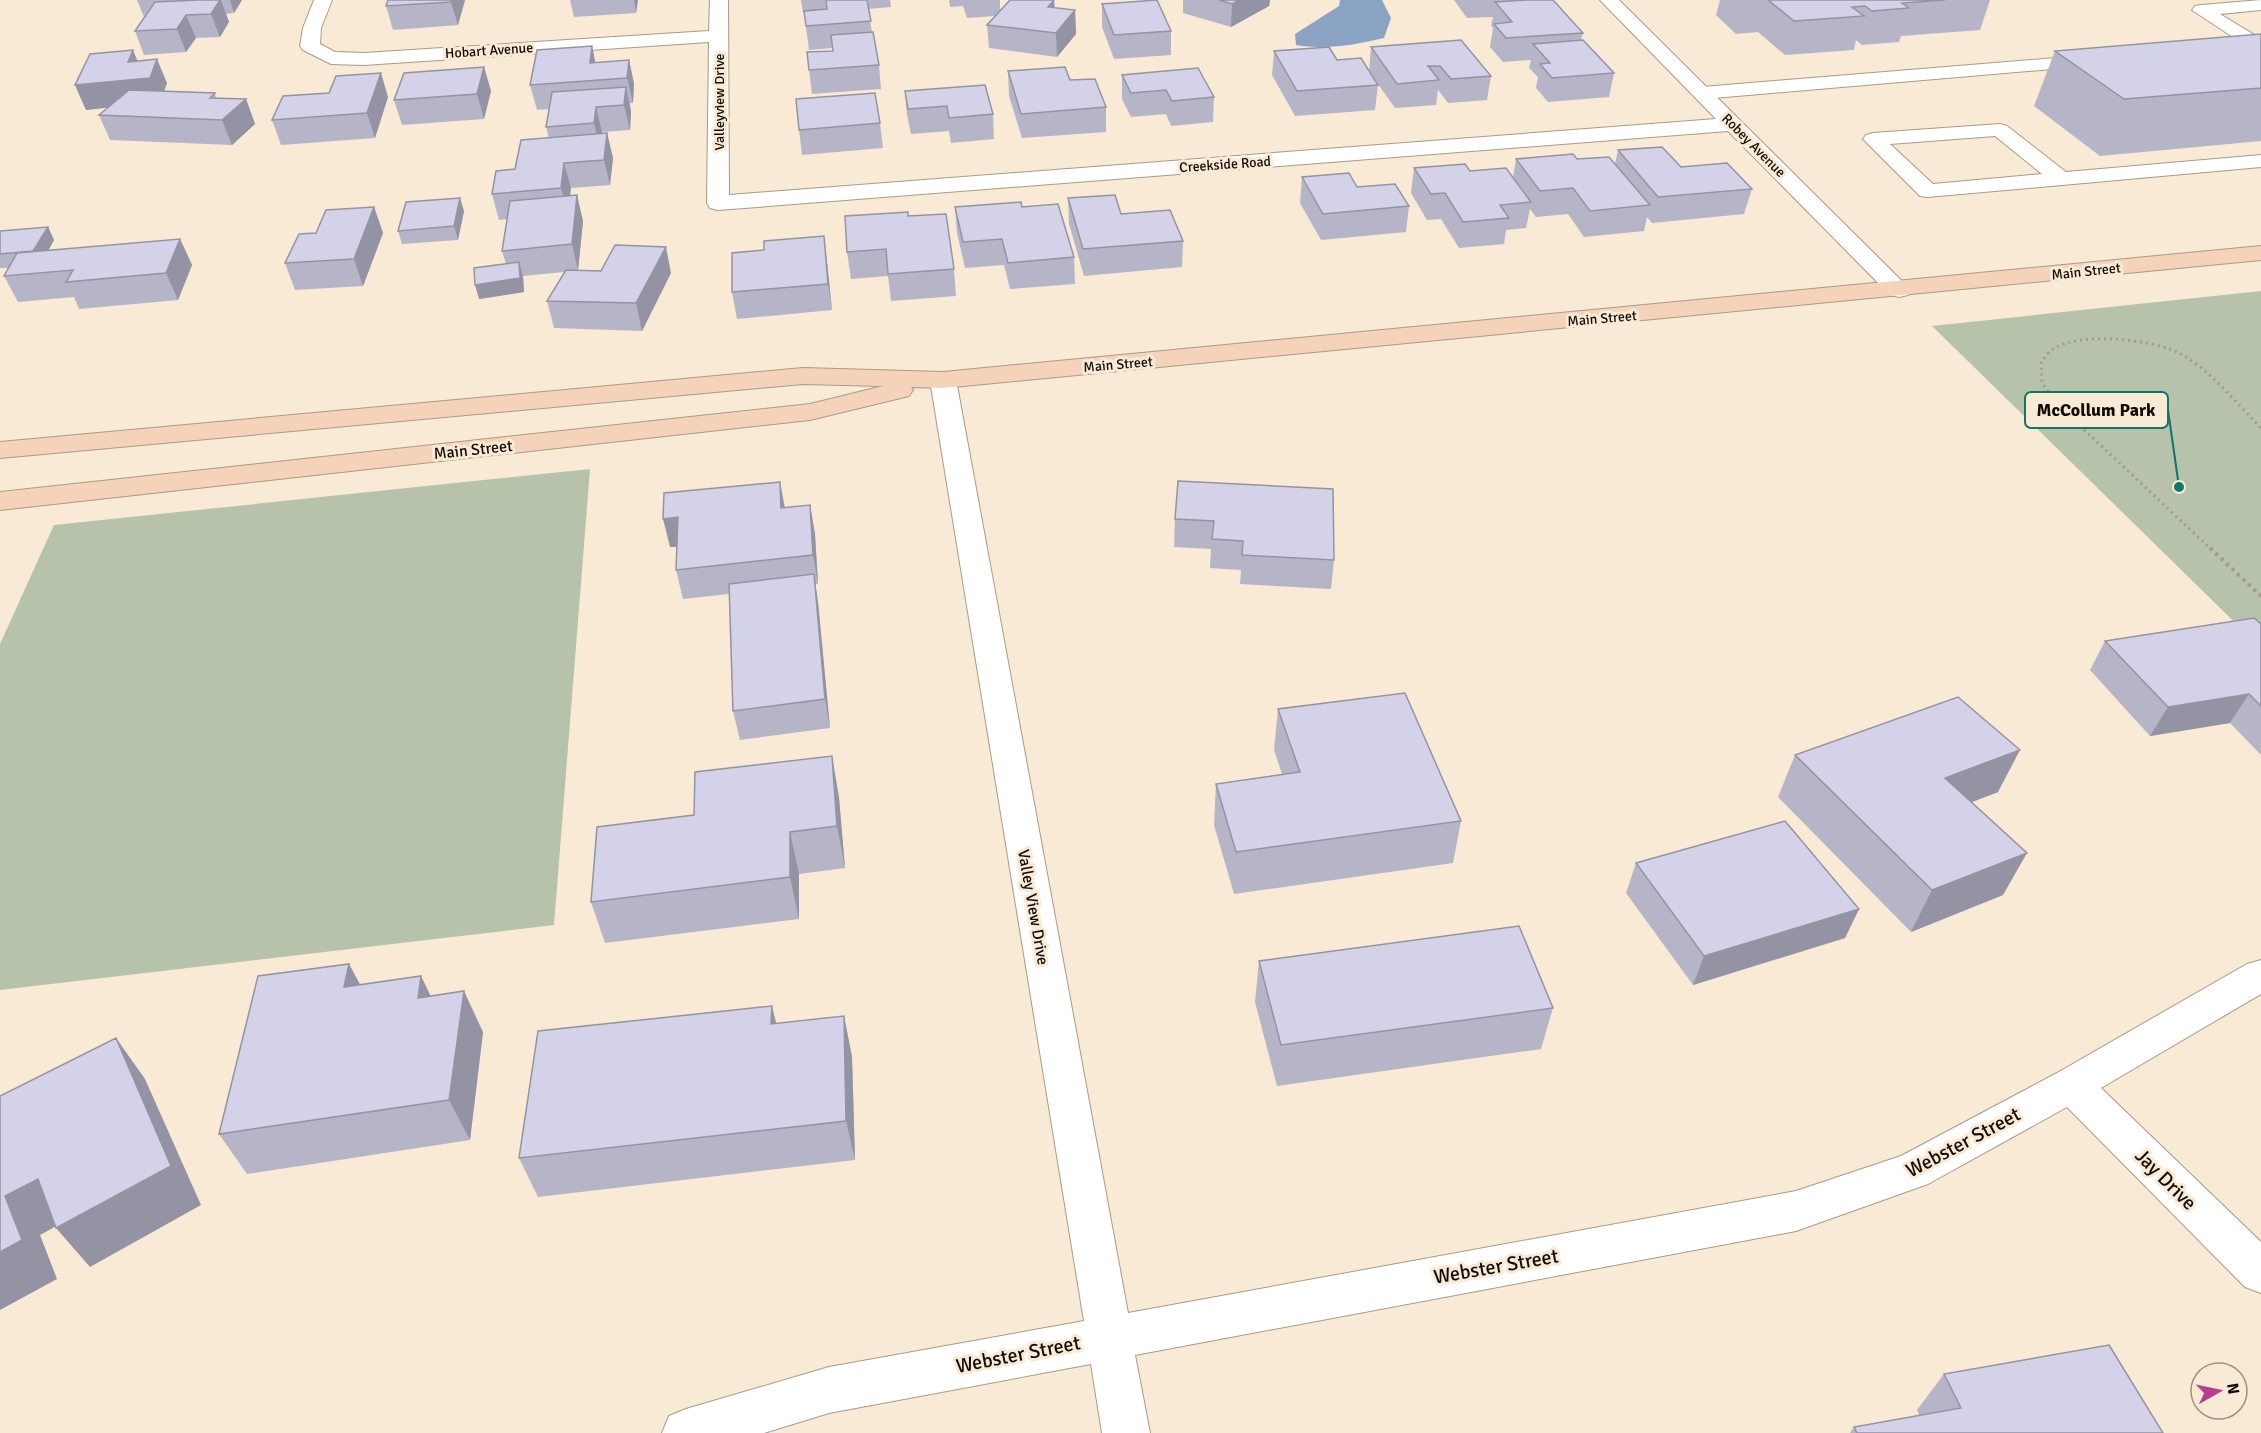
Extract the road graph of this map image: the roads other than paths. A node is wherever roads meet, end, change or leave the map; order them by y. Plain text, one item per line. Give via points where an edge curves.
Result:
1 (323, 0) edge
2 (719, 0) edge
3 (1609, 0) edge
4 (2261, 5) edge
5 (720, 36) junction
6 (2261, 47) edge
7 (2094, 61) edge
8 (1702, 93) junction
9 (1732, 124) junction
10 (2261, 161) edge
11 (2238, 163) junction
12 (2061, 179) junction
13 (2261, 180) edge
14 (718, 203) joint
15 (2261, 253) edge
16 (1899, 290) junction
17 (943, 380) junction
18 (0, 450) edge
19 (0, 501) edge
20 (2261, 975) edge
21 (2071, 1085) junction
22 (2261, 1272) edge
23 (1108, 1337) junction
24 (686, 1433) edge
25 (1126, 1433) edge

1 - 5 street, Hobart Avenue via 310,46 331,58
2 - 5 street, Valleyview Drive
3 - 8 street, Robey Avenue
4 - 6 lane via 2201,10
5 - 14 street, Valleyview Drive
7 - 8 lane
8 - 9 street, Robey Avenue
9 - 14 street, Creekside Road
9 - 16 street, Robey Avenue
10 - 11 lane
11 - 12 lane
11 - 13 lane
12 - 12 lane via 1928,191 1873,139 2000,130
15 - 16 main road, Main Street
16 - 17 main road, Main Street
17 - 18 main road, Main Street via 803,376
17 - 19 main road, Main Street via 810,412
17 - 23 street, Valley View Drive
20 - 21 street, Webster Street
21 - 22 street, Jay Drive
21 - 23 street, Webster Street via 1913,1171 1797,1211
23 - 24 street, Webster Street via 829,1390
23 - 25 street, Valley View Drive

